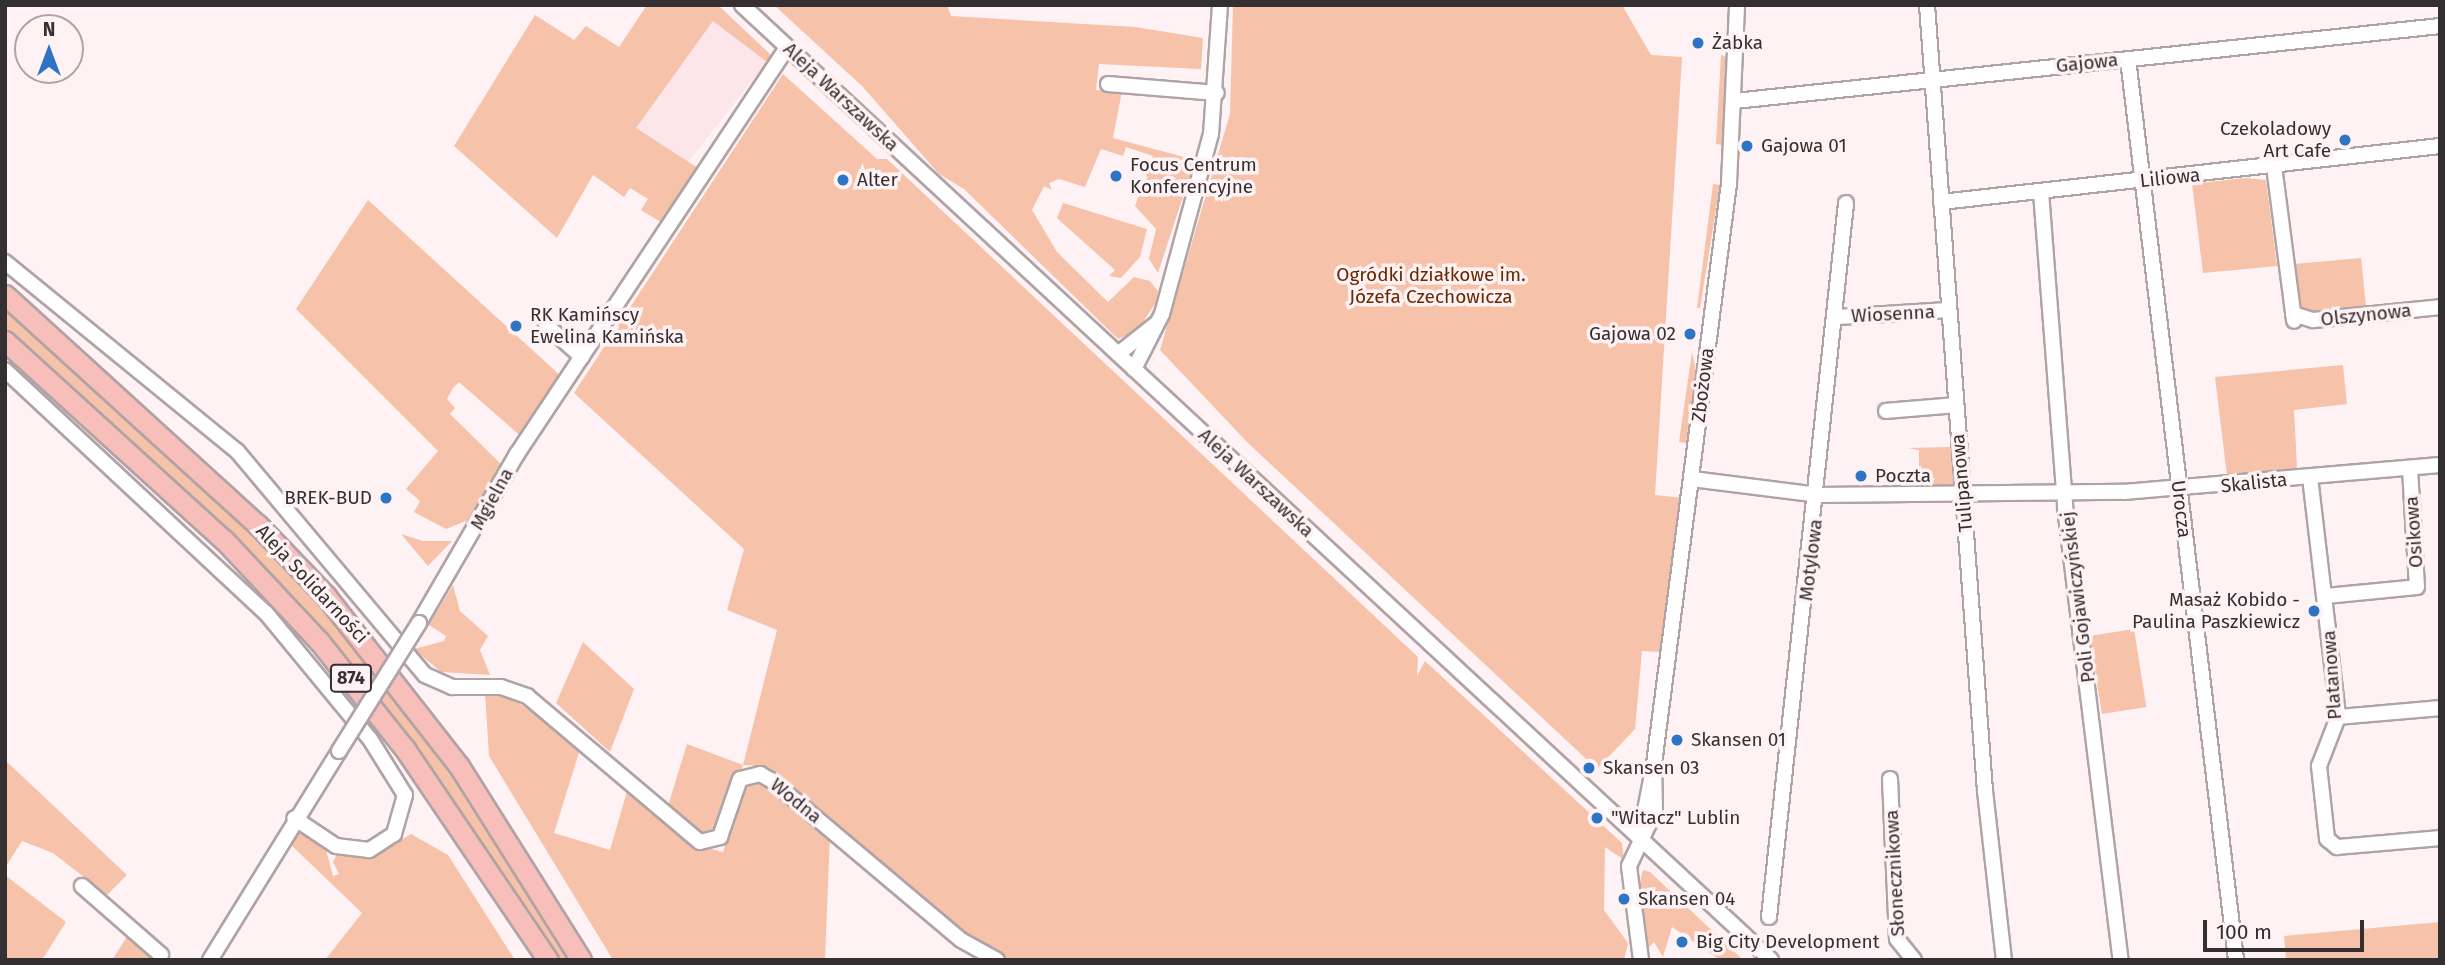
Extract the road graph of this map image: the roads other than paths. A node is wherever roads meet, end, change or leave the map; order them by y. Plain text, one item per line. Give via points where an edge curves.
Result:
1 (742, 5) edge
2 (1220, 5) edge
3 (1737, 5) edge
4 (1927, 5) edge
5 (2440, 26) edge
6 (787, 47) junction
7 (2128, 59) junction
8 (1932, 80) junction
9 (1108, 85) dead end
10 (1217, 93) junction
11 (1735, 102) junction
12 (2440, 146) edge
13 (2274, 166) junction
14 (2140, 181) junction
15 (2041, 192) junction
16 (1941, 202) junction
17 (1846, 204) dead end
18 (5, 262) edge
19 (5, 295) edge
20 (2440, 307) edge
21 (1949, 310) junction
22 (1837, 317) junction
23 (1158, 322) junction
24 (546, 325) dead end
25 (5, 341) edge
26 (1118, 354) junction
27 (582, 357) junction
28 (1134, 369) junction
29 (5, 370) edge
30 (1956, 405) junction
31 (1886, 411) dead end
32 (2440, 465) edge
33 (2410, 468) junction
34 (2310, 477) junction
35 (1692, 479) junction
36 (2179, 490) junction
37 (2068, 493) junction
38 (1963, 494) junction
39 (1818, 495) junction
40 (2326, 596) junction
41 (2440, 708) edge
42 (2339, 717) junction
43 (1891, 779) dead end
44 (294, 818) junction
45 (2440, 838) edge
46 (1640, 840) junction
47 (82, 886) dead end
48 (1769, 917) dead end
49 (161, 954) dead end
50 (210, 960) edge
51 (548, 960) edge
52 (581, 960) edge
53 (996, 960) edge
54 (1641, 960) edge
55 (1771, 960) edge
56 (1914, 960) edge
57 (2004, 960) edge
58 (2121, 960) edge
59 (2236, 960) edge

1 - 6 street, Aleja Warszawska
2 - 10 street
3 - 11 street, Zbożowa
4 - 8 street, Tulipanowa
5 - 7 street, Gajowa
6 - 26 street, Aleja Warszawska
6 - 27 street, Mgielna
7 - 8 street, Gajowa
7 - 14 street, Urocza
8 - 11 street, Gajowa
8 - 16 street, Tulipanowa
9 - 10 street
10 - 23 street
11 - 35 street, Zbożowa
12 - 13 street, Liliowa
13 - 14 street, Liliowa
13 - 20 street, Olszynowa via 2293,318
14 - 15 street, Liliowa
14 - 36 street, Urocza
15 - 16 street, Liliowa
15 - 37 street, Poli Gojawiczyńskiej
16 - 21 street, Tulipanowa
17 - 22 street, Motylowa
18 - 53 street, Wodna via 237,451 425,675 452,687 510,688 556,720 700,842 720,837 740,779 760,774 961,940
19 - 52 main road, Aleja Solidarności / 874 via 220,490 326,596 459,766
21 - 22 street, Wiosenna
21 - 30 street, Tulipanowa
22 - 39 street, Motylowa
23 - 26 street
23 - 28 street
24 - 27 street
25 - 51 main road, Aleja Solidarności / 874 via 224,540 319,640 411,757
26 - 28 street, Aleja Warszawska
27 - 44 street, Mgielna, bridge
28 - 46 street, Aleja Warszawska
29 - 44 street via 265,613 370,739 405,795 394,834 369,850 336,846
30 - 31 street
30 - 38 street, Tulipanowa
32 - 33 street, Skalista
33 - 34 street, Skalista
33 - 40 street, Osikowa via 2417,587
34 - 36 street, Skalista
34 - 40 street, Platanowa
35 - 39 street, Skalista
35 - 46 street, Zbożowa
36 - 37 street, Skalista
36 - 59 street, Urocza
37 - 38 street, Skalista
37 - 58 street, Poli Gojawiczyńskiej
38 - 39 street, Skalista
38 - 57 street, Tulipanowa
39 - 48 street, Motylowa
40 - 42 street, Platanowa
41 - 42 street
42 - 45 street, Platanowa via 2319,766 2331,845
43 - 56 street, Słonecznikowa via 1897,939
44 - 50 street, Mgielna
46 - 54 street, Zbożowa via 1628,878
46 - 55 street, Aleja Warszawska
47 - 49 street

